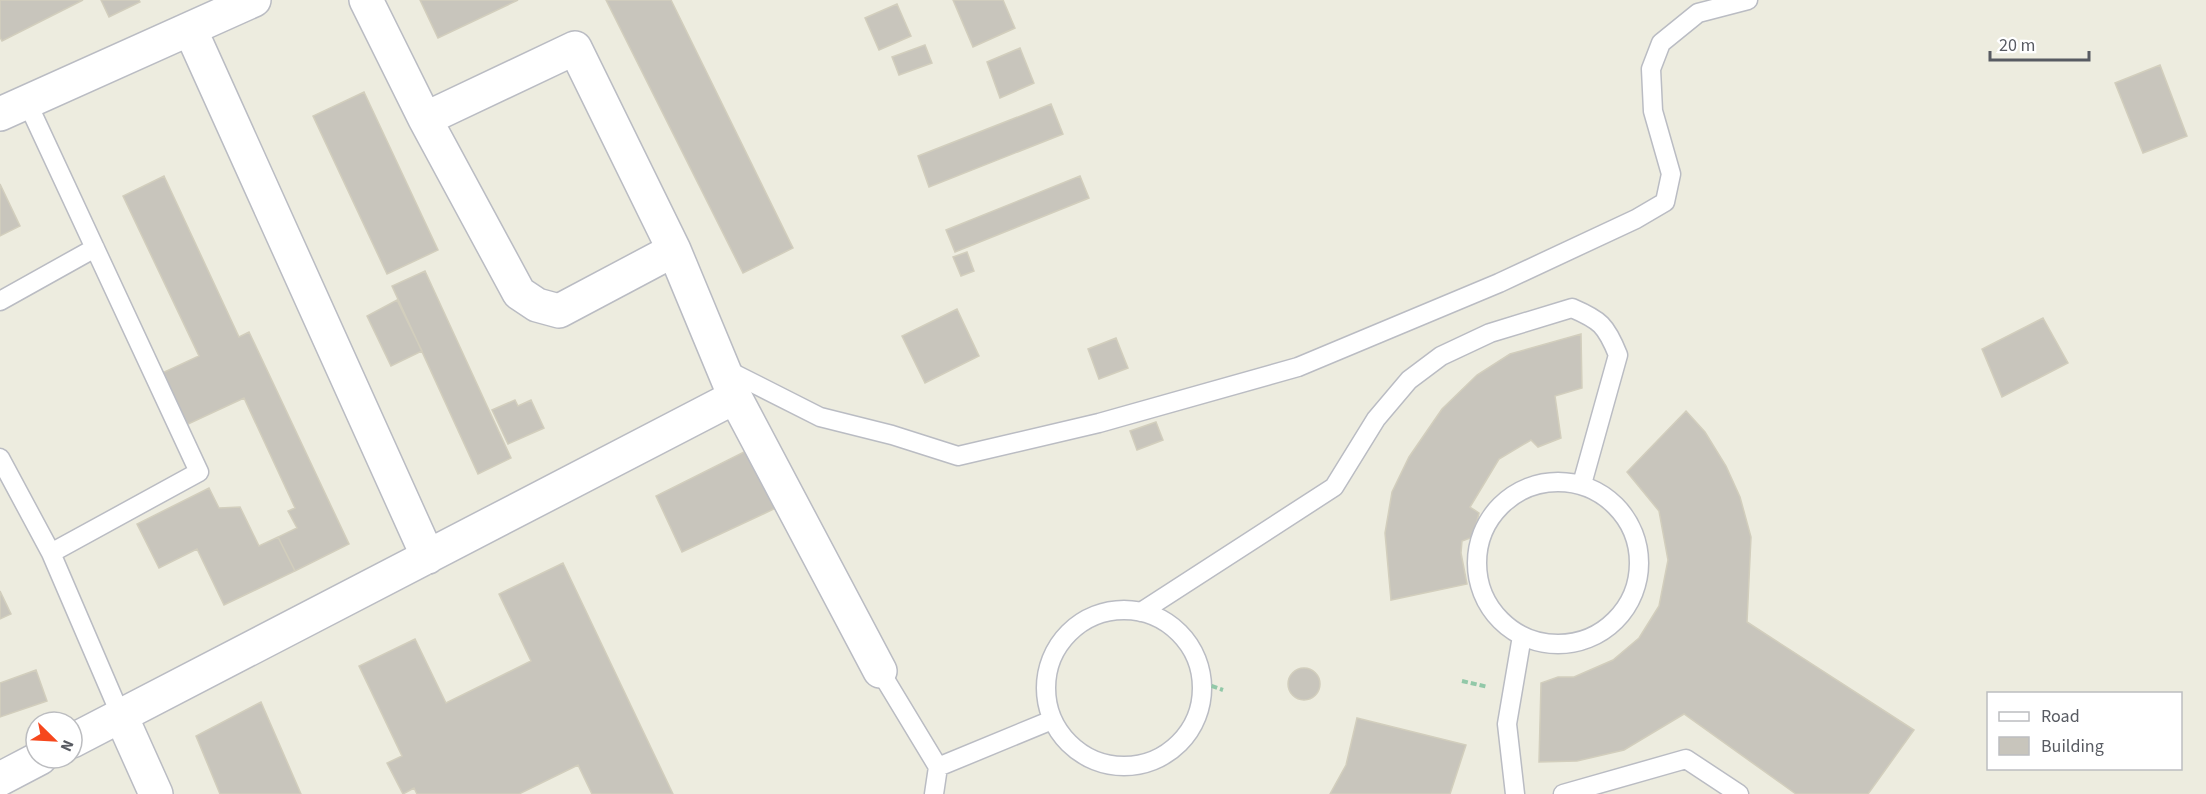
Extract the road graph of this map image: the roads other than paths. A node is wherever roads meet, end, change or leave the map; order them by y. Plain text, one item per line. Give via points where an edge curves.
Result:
1 (254, 0) edge
2 (366, 0) edge
3 (1748, 0) edge
4 (190, 28) junction
5 (13, 108) edge
6 (425, 119) junction
7 (95, 248) junction
8 (674, 250) junction
9 (0, 301) edge
10 (729, 383) junction
11 (0, 458) edge
12 (1582, 484) junction
13 (51, 553) junction
14 (428, 557) junction
15 (1141, 612) junction
16 (1522, 636) junction
17 (880, 671) joint
18 (121, 716) junction
19 (1052, 720) junction
20 (84, 735) edge
21 (24, 766) edge
22 (938, 767) junction
23 (0, 778) edge
24 (156, 794) edge
25 (934, 794) edge
26 (1515, 794) edge
27 (1563, 794) edge
28 (1739, 794) edge

1 - 4 street
2 - 6 street
3 - 10 lane via 1698,14 1661,43 1651,69 1653,111 1671,174 1665,202 1499,283 1298,367 1099,423 958,456 820,417
4 - 5 street
4 - 14 street
5 - 7 lane
6 - 8 street via 519,293 537,305 559,311
6 - 8 street via 575,48
7 - 9 lane
7 - 13 lane via 199,472
8 - 10 street
10 - 14 street
10 - 17 street
11 - 13 lane
12 - 15 lane via 1618,355 1598,319 1572,308 1490,333 1441,356 1409,380 1376,419 1334,487
12 - 16 lane via 1556,481 1529,486 1506,500 1488,520 1478,545 1476,572 1484,599 1500,621
12 - 16 lane via 1606,496 1625,516 1636,540 1640,567 1634,593 1620,616 1600,633 1574,643 1548,644
13 - 18 lane
14 - 18 street
15 - 19 lane via 1116,610 1092,616 1061,642 1047,672 1046,697
15 - 19 lane via 1164,620 1183,636 1196,657 1203,683 1200,711 1187,735 1167,754 1143,765 1116,767 1089,759 1067,743
16 - 26 lane via 1507,724
17 - 22 lane
18 - 20 street
18 - 24 street
19 - 22 lane
21 - 23 street
22 - 25 lane
27 - 28 lane via 1686,759

